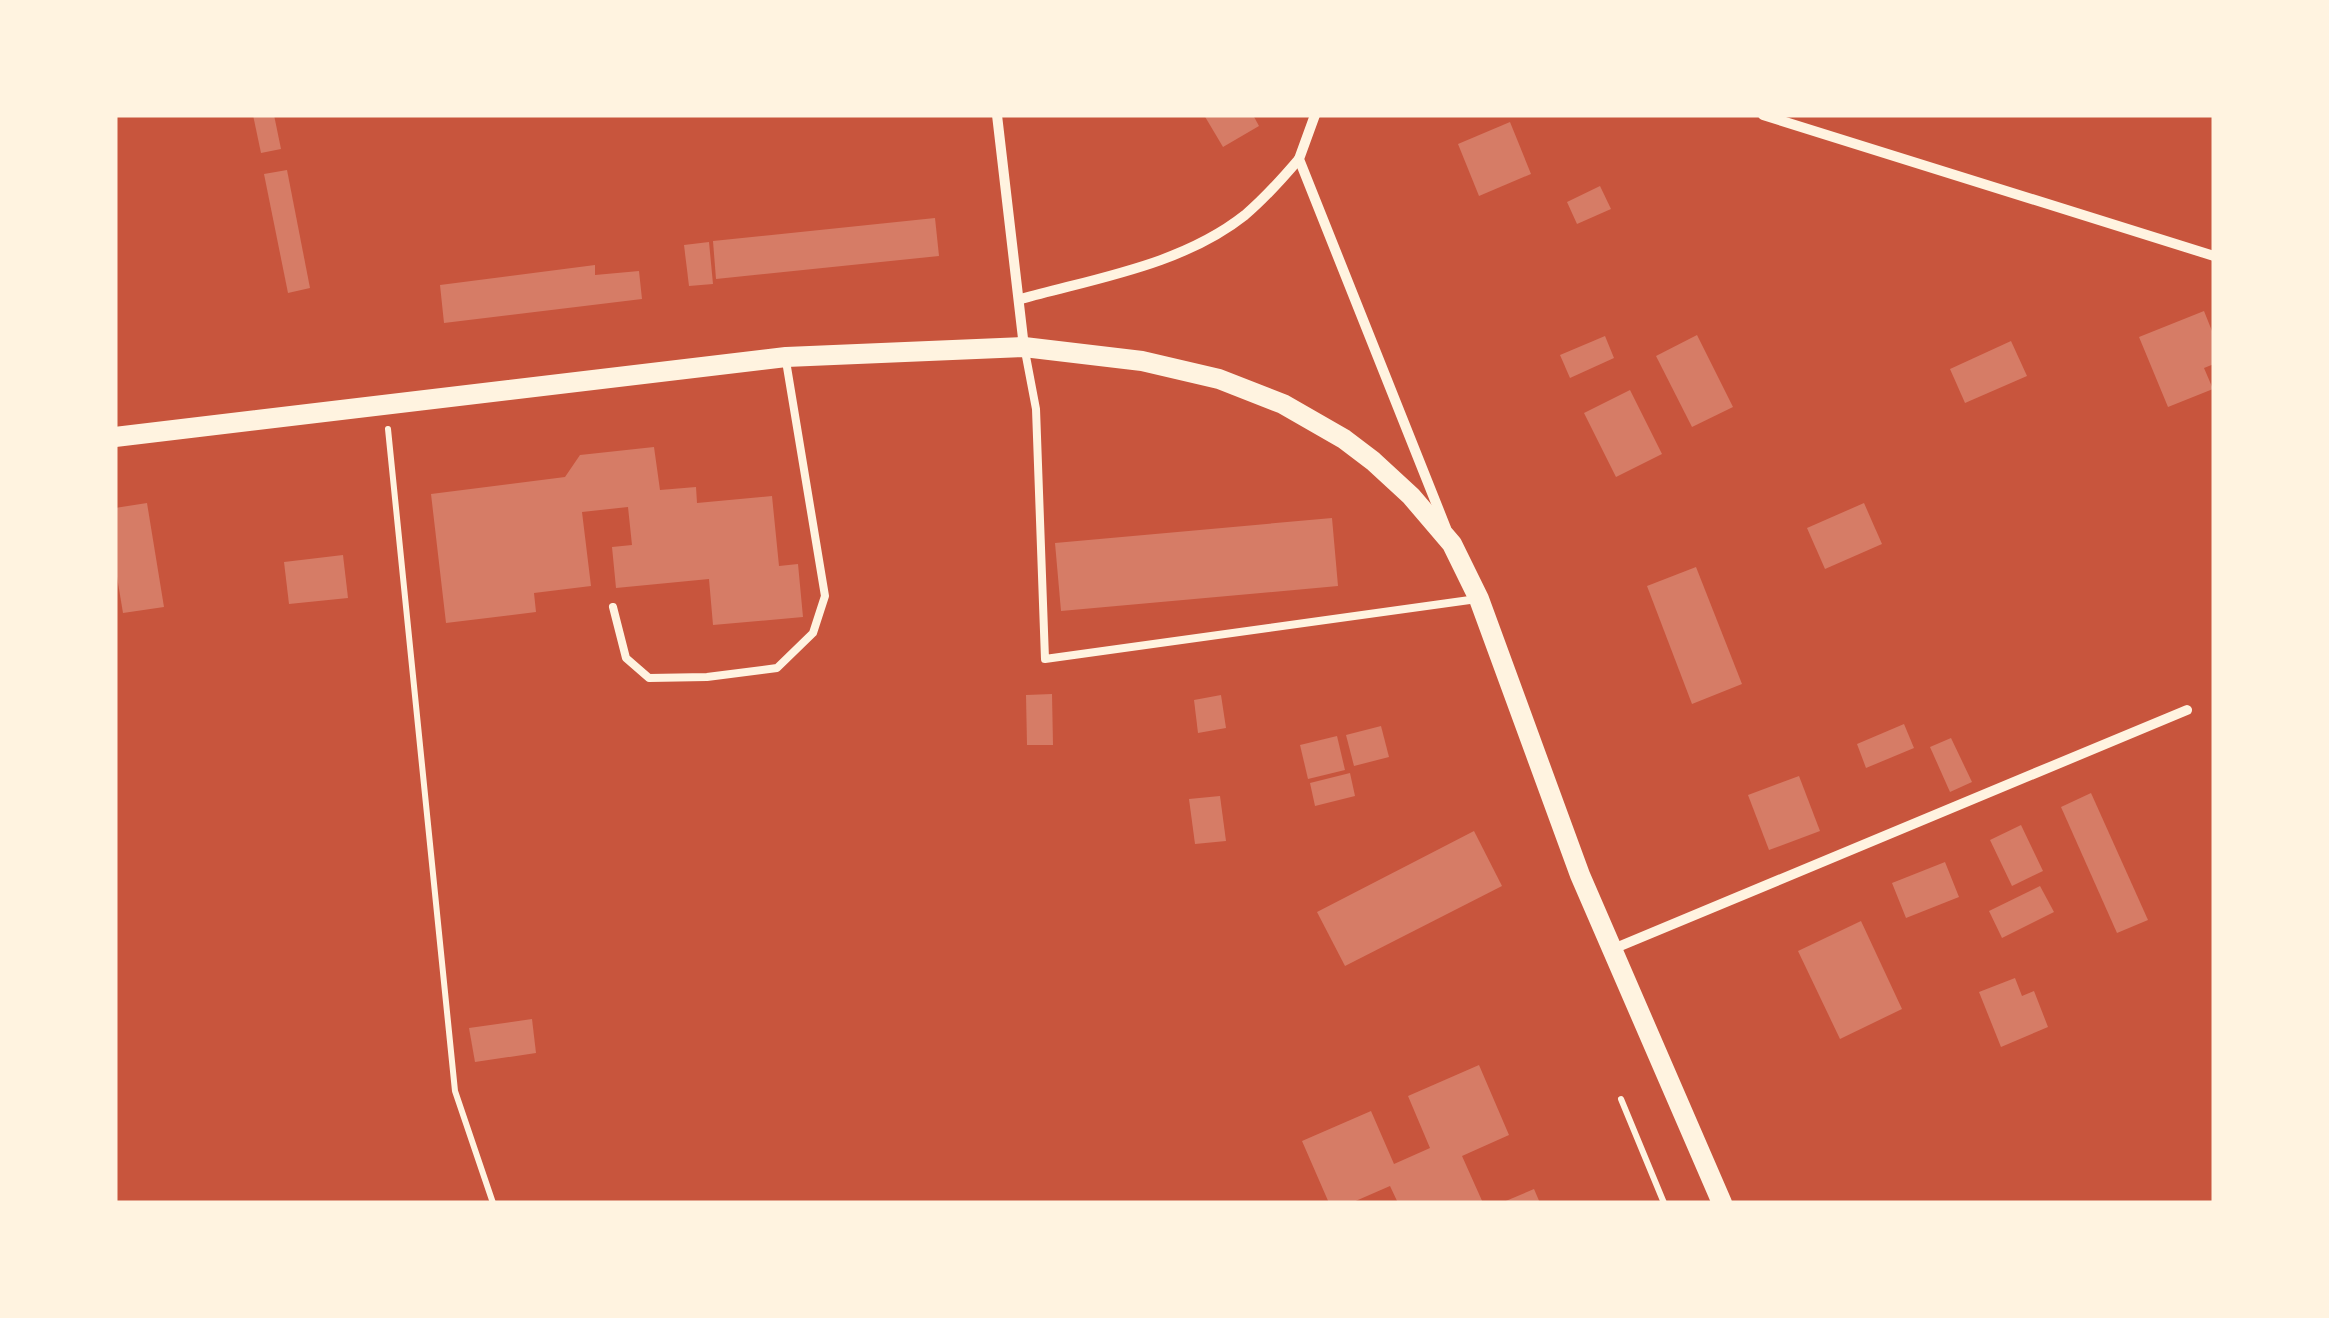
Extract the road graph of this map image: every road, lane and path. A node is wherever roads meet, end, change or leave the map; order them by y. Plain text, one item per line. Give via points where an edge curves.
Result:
1 (998, 115) edge
2 (1315, 115) edge
3 (1763, 115) edge
4 (1298, 159) junction
5 (2214, 256) edge
6 (1020, 299) junction
7 (1024, 346) junction
8 (786, 356) junction
9 (386, 404) junction
10 (115, 436) edge
11 (1452, 544) junction
12 (1479, 598) junction
13 (613, 606) dead end
14 (2187, 710) dead end
15 (1614, 949) junction
16 (1621, 1098) dead end
17 (492, 1203) edge
18 (1664, 1203) edge
19 (1722, 1203) edge

1 - 6 street
2 - 4 street
3 - 5 street
4 - 6 street via 1243,216 1202,243
4 - 11 street
6 - 7 street
7 - 8 main road
7 - 11 main road via 1142,360 1283,404 1374,462
7 - 12 lane via 1036,410 1045,659
8 - 9 main road
8 - 13 lane via 825,596 813,632 776,668 649,678 626,658
9 - 10 main road
9 - 17 path via 455,1091
11 - 12 main road
12 - 15 main road via 1580,875
14 - 15 street
15 - 19 main road
16 - 18 path

